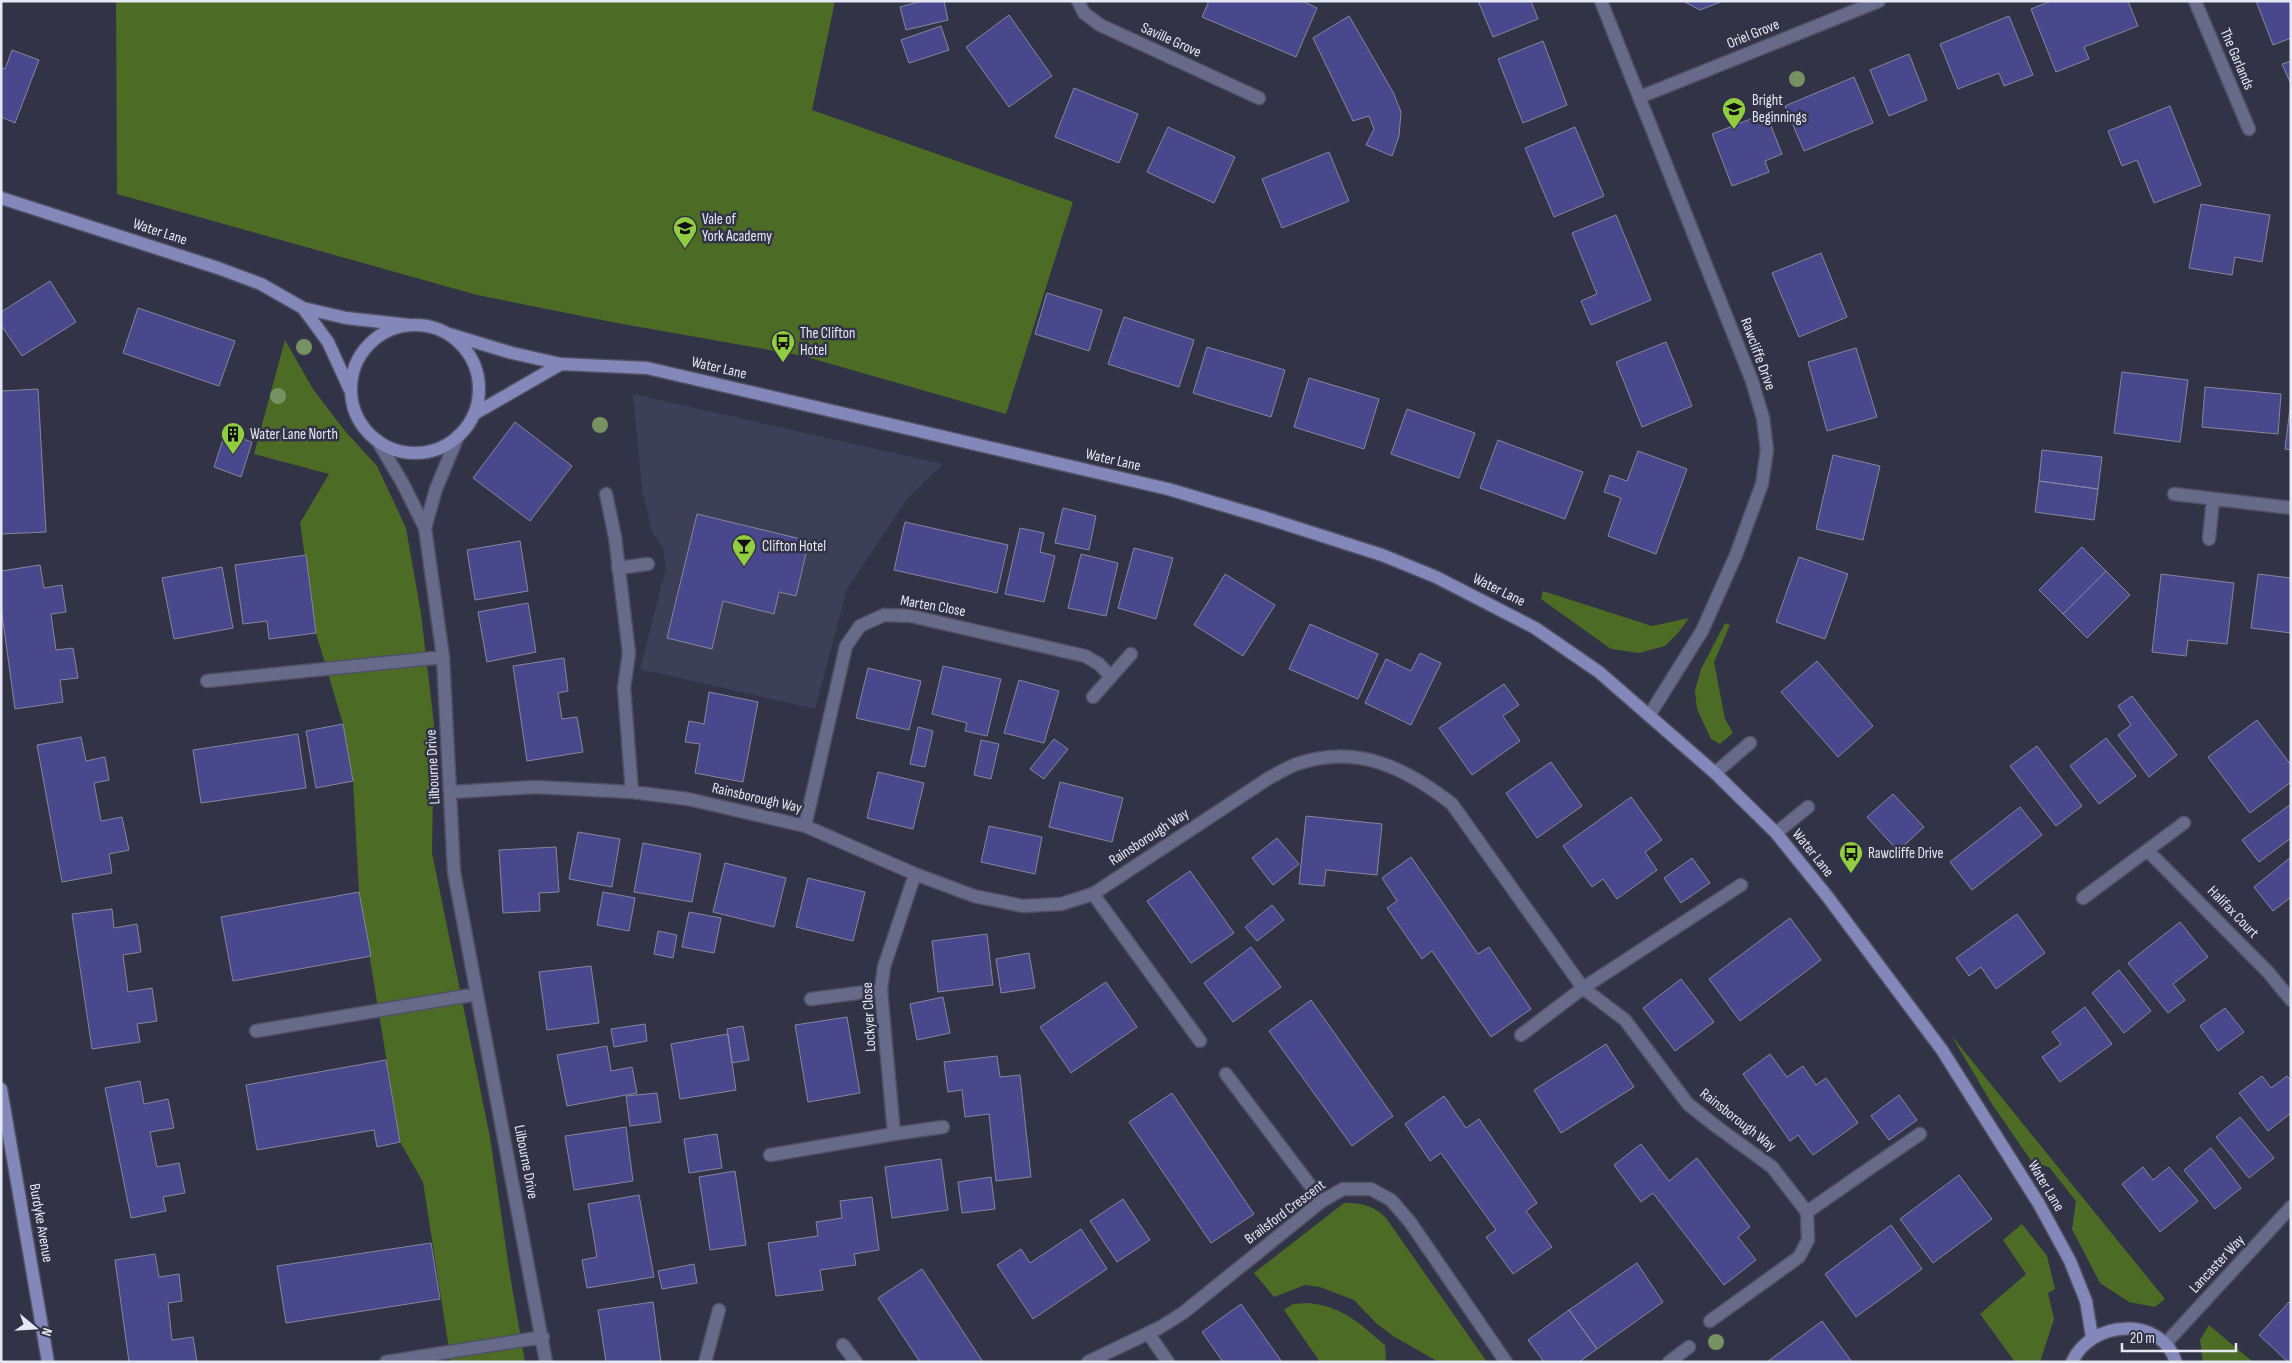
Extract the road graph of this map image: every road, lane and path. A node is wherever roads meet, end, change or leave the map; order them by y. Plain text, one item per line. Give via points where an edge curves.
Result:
1 (1078, 1) edge
2 (1602, 1) edge
3 (1879, 1) edge
4 (2195, 1) edge
5 (1640, 97) junction
6 (1259, 98) dead end
7 (2249, 128) dead end
8 (1, 198) edge
9 (303, 308) junction
10 (409, 325) junction
11 (449, 334) junction
12 (560, 364) junction
13 (352, 394) junction
14 (474, 414) junction
15 (458, 436) junction
16 (377, 440) junction
17 (606, 494) dead end
18 (2174, 494) dead end
19 (2213, 499) junction
20 (2291, 508) edge
21 (425, 528) junction
22 (2209, 539) dead end
23 (648, 564) dead end
24 (618, 568) junction
25 (1131, 654) dead end
26 (444, 657) junction
27 (1111, 678) junction
28 (207, 681) dead end
29 (1093, 697) dead end
30 (1650, 714) junction
31 (1750, 743) dead end
32 (1715, 773) junction
33 (452, 792) junction
34 (632, 792) junction
35 (1808, 807) dead end
36 (2184, 823) dead end
37 (805, 826) junction
38 (1776, 833) junction
39 (2148, 851) junction
40 (915, 874) junction
41 (1741, 885) dead end
42 (1093, 894) junction
43 (2084, 898) dead end
44 (1583, 988) junction
45 (881, 990) junction
46 (477, 994) junction
47 (811, 1000) dead end
48 (2291, 1000) edge
49 (256, 1031) dead end
50 (1521, 1035) dead end
51 (1200, 1041) dead end
52 (1226, 1074) dead end
53 (1, 1090) edge
54 (942, 1127) dead end
55 (894, 1134) junction
56 (1920, 1134) dead end
57 (770, 1155) dead end
58 (1322, 1201) junction
59 (2291, 1207) edge
60 (1807, 1212) junction
61 (719, 1310) dead end
62 (1710, 1321) dead end
63 (1148, 1333) junction
64 (543, 1337) junction
65 (2092, 1337) junction
66 (2166, 1343) junction
67 (844, 1345) dead end
68 (1689, 1347) dead end
69 (48, 1362) edge
70 (386, 1362) edge
71 (546, 1362) edge
72 (705, 1362) edge
73 (856, 1362) edge
74 (1088, 1362) edge
75 (1168, 1362) edge
76 (1506, 1362) edge
77 (1669, 1362) edge
78 (2072, 1362) edge
79 (2176, 1362) edge

1 - 6 street, Saville Grove via 1084,13 1100,25
2 - 5 street, Rawcliffe Drive
3 - 5 street, Oriel Grove
4 - 7 street, The Garlands
5 - 30 street, Rawcliffe Drive via 1752,381 1763,418 1767,450 1762,484 1715,602 1702,631
8 - 9 street, Water Lane via 218,268 261,284
9 - 10 street, Water Lane via 346,318
9 - 13 street, Water Lane via 328,342
10 - 11 street
10 - 13 street via 378,337 366,348 352,378
11 - 12 street, Water Lane
11 - 14 street via 463,346 479,378
12 - 14 street
12 - 30 street, Water Lane via 647,368 1168,489 1314,532 1436,577 1522,620 1599,672
13 - 16 street via 359,420
14 - 15 street
15 - 16 street via 444,446 418,453 392,449
15 - 21 street, Lilbourne Drive via 436,489
16 - 21 street, Lilbourne Drive
17 - 24 street
18 - 19 street
19 - 20 street
19 - 22 street
21 - 26 street, Lilbourne Drive
23 - 24 street
24 - 34 street via 629,653 624,688
25 - 27 street
26 - 28 street
26 - 33 street, Lilbourne Drive
27 - 29 street
27 - 37 street, Marten Close via 1099,664 1085,656 911,616 884,615 860,626 846,646
30 - 32 street, Water Lane
31 - 32 street
32 - 38 street, Water Lane
33 - 34 street, Rainsborough Way via 535,787
33 - 46 street, Lilbourne Drive via 454,872
34 - 37 street, Rainsborough Way via 688,799
35 - 38 street
36 - 39 street
37 - 40 street, Rainsborough Way
38 - 65 street, Water Lane via 1833,902 1936,1043 2040,1204 2070,1261 2086,1301
39 - 43 street
39 - 48 street, Halifax Court via 2268,972
40 - 42 street, Rainsborough Way via 974,896 1023,906 1061,904
40 - 45 street, Lockyer Close via 884,967
41 - 44 street
42 - 44 street, Rainsborough Way via 1277,774 1299,763 1329,756 1352,756 1391,765 1424,782 1452,804
42 - 51 street
44 - 50 street
44 - 60 street, Rainsborough Way via 1625,1020 1688,1104 1772,1167
45 - 47 street
45 - 55 street, Lockyer Close
46 - 49 street
46 - 64 street, Lilbourne Drive
52 - 58 street
53 - 69 street, Burdyke Avenue
54 - 55 street
55 - 57 street
56 - 60 street
58 - 63 street, Brailsford Crescent via 1183,1313
58 - 76 street, Brailsford Crescent via 1343,1188 1371,1189 1391,1200 1410,1222
59 - 66 street, Lancaster Way
60 - 62 street via 1808,1240 1799,1257
61 - 72 street
63 - 74 street, Brailsford Crescent
63 - 75 street
64 - 70 street
64 - 71 street, Lilbourne Drive
65 - 66 street via 2123,1328 2143,1330
65 - 78 street
66 - 79 street
67 - 73 street
68 - 77 street

